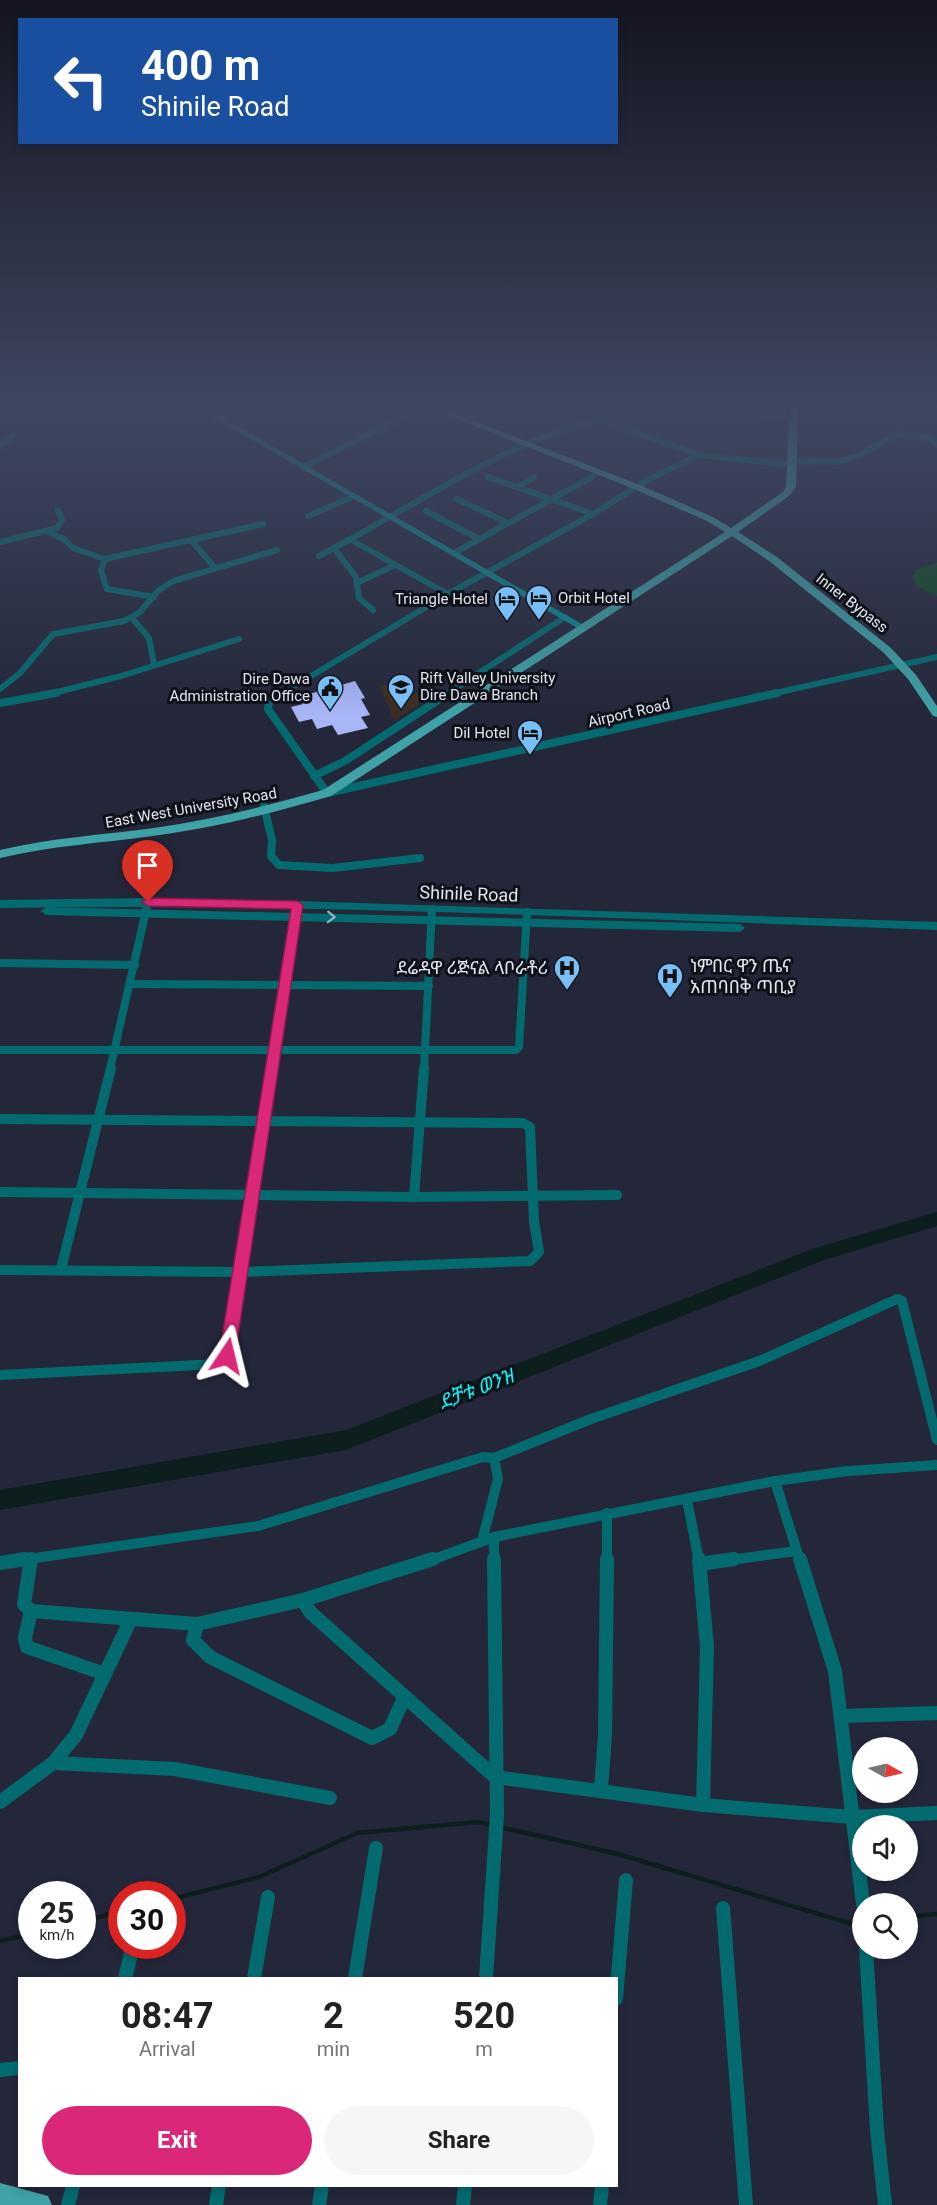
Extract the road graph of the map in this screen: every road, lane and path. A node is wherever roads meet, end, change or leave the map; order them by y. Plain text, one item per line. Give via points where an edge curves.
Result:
1 (320, 511) edge
2 (380, 511) edge
3 (405, 511) edge
4 (426, 511) dead end
5 (482, 511) edge
6 (529, 511) edge
7 (585, 511) edge
8 (598, 511) edge
9 (693, 511) edge
10 (758, 511) edge
11 (58, 512) dead end
12 (593, 514) junction
13 (308, 516) dead end
14 (392, 518) junction
15 (508, 523) junction
16 (263, 524) dead end
17 (730, 528) junction
18 (46, 531) junction
19 (479, 539) junction
20 (191, 540) junction
21 (351, 540) junction
22 (0, 542) edge
23 (334, 548) junction
24 (277, 550) dead end
25 (454, 553) junction
26 (319, 556) dead end
27 (105, 559) junction
28 (395, 565) junction
29 (214, 567) junction
30 (487, 572) junction
31 (357, 583) junction
32 (448, 594) junction
33 (154, 597) junction
34 (373, 610) dead end
35 (132, 618) junction
36 (574, 622) junction
37 (239, 639) dead end
38 (937, 657) edge
39 (154, 664) junction
40 (907, 664) junction
41 (0, 689) edge
42 (937, 700) edge
43 (0, 703) edge
44 (937, 714) edge
45 (314, 776) junction
46 (324, 791) junction
47 (264, 809) junction
48 (9, 846) edge
49 (0, 854) edge
50 (420, 858) dead end
51 (0, 904) edge
52 (148, 907) junction
53 (296, 910) junction
54 (0, 912) edge
55 (433, 914) junction
56 (527, 917) junction
57 (937, 926) edge
58 (937, 933) edge
59 (0, 963) edge
60 (135, 964) junction
61 (131, 984) junction
62 (285, 984) junction
63 (429, 986) junction
64 (0, 1050) edge
65 (424, 1050) junction
66 (274, 1051) junction
67 (114, 1052) junction
68 (0, 1119) edge
69 (99, 1119) junction
70 (265, 1121) junction
71 (421, 1121) junction
72 (0, 1192) edge
73 (78, 1194) junction
74 (533, 1194) junction
75 (617, 1195) dead end
76 (254, 1196) junction
77 (414, 1197) junction
78 (60, 1269) junction
79 (0, 1270) edge
80 (242, 1272) junction
81 (0, 1375) edge
82 (937, 1440) edge
83 (494, 1458) junction
84 (937, 1466) edge
85 (775, 1480) junction
86 (687, 1500) junction
87 (607, 1513) junction
88 (488, 1539) junction
89 (796, 1551) junction
90 (31, 1558) junction
91 (0, 1563) edge
92 (700, 1564) junction
93 (303, 1600) junction
94 (31, 1611) junction
95 (131, 1619) junction
96 (197, 1624) junction
97 (105, 1674) junction
98 (404, 1698) junction
99 (937, 1713) edge
100 (841, 1716) junction
101 (53, 1763) junction
102 (495, 1777) junction
103 (601, 1790) junction
104 (330, 1798) dead end
105 (0, 1802) edge
106 (703, 1805) junction
107 (937, 1813) edge
108 (894, 1815) edge
109 (852, 1817) joint
110 (376, 1848) dead end
111 (626, 1880) dead end
112 (268, 1898) dead end
113 (723, 1908) dead end
114 (130, 1959) edge
115 (867, 1959) edge
116 (125, 1977) edge
117 (254, 1977) edge
118 (355, 1977) edge
119 (486, 1977) edge
120 (618, 1977) edge
121 (18, 2068) edge
122 (0, 2070) edge
123 (73, 2187) edge
124 (219, 2187) edge
125 (322, 2187) edge
126 (465, 2187) edge
127 (602, 2187) edge
128 (0, 2196) edge
129 (39, 2205) edge
130 (68, 2205) edge
131 (216, 2205) edge
132 (319, 2205) edge
133 (463, 2205) edge
134 (600, 2205) edge
135 (746, 2205) edge
136 (885, 2205) edge

1 - 13 street
2 - 14 main road
3 - 14 street
4 - 19 street
5 - 15 street
6 - 15 street
7 - 12 street
8 - 12 street
9 - 17 main road, Inner Bypass
10 - 17 main road, East West University Road
11 - 18 street via 61,523
12 - 30 street
14 - 21 street
14 - 25 main road
15 - 19 street
16 - 20 street
17 - 36 main road, East West University Road
17 - 40 main road, Inner Bypass
18 - 22 street
18 - 27 street via 73,548
19 - 25 street
20 - 27 street
20 - 29 street
21 - 23 street
21 - 28 street
23 - 26 street
23 - 31 street via 349,565
24 - 29 street
25 - 30 main road
27 - 33 street via 101,570 107,589
28 - 31 street
28 - 32 street
29 - 33 street via 173,582
30 - 32 street
30 - 36 main road
31 - 34 street via 359,598
32 - 45 street via 269,702 268,709
33 - 35 street
35 - 39 street via 146,631 154,649
35 - 41 street via 53,634 23,671
36 - 45 street
36 - 46 main road, East West University Road via 527,659
37 - 39 street
38 - 40 street, Airport Road
39 - 43 street via 55,693
40 - 42 main road, Inner Bypass
40 - 44 main road, Inner Bypass
40 - 46 street, Airport Road
45 - 46 street
46 - 47 main road, East West University Road
47 - 48 main road, East West University Road via 155,832
47 - 50 street via 272,840 271,856 279,865 333,868
48 - 49 main road, East West University Road
51 - 52 street, Shinile Road
52 - 53 street, Shinile Road
52 - 54 street, Shinile Road
52 - 60 street
53 - 55 street, Shinile Road
53 - 62 street
55 - 56 street, Shinile Road
55 - 63 street
56 - 57 street, Shinile Road
56 - 58 street, Shinile Road
56 - 65 street via 518,1049
59 - 60 street
60 - 61 street
61 - 62 street
61 - 67 street
62 - 63 street
62 - 66 street
63 - 65 street
64 - 67 street
65 - 66 street
65 - 71 street
66 - 67 street
66 - 70 street
67 - 69 street
68 - 69 street
69 - 70 street
69 - 73 street
70 - 71 street
70 - 76 street
71 - 74 street via 527,1124
71 - 77 street
72 - 73 street
73 - 76 street
73 - 78 street
74 - 75 street
74 - 77 street
74 - 80 street via 539,1252 530,1260
76 - 77 street
76 - 80 street
78 - 79 street
78 - 80 street
80 - 81 street via 227,1356 219,1364
82 - 83 street via 902,1301 897,1299 762,1360 591,1419
83 - 88 street via 498,1479
83 - 90 street via 483,1457 258,1526
84 - 85 street
85 - 86 street
85 - 89 street
86 - 87 street
86 - 92 street
87 - 88 street
87 - 103 street
88 - 93 street
88 - 102 street via 496,1627
89 - 92 street
89 - 100 street via 835,1671
90 - 91 street
90 - 94 street via 24,1604
92 - 106 street via 707,1647
93 - 96 street
93 - 98 street via 310,1612
94 - 95 street
94 - 97 street via 27,1647
95 - 96 street
95 - 97 street
96 - 98 street via 194,1640 210,1657 372,1738 380,1738 390,1730
97 - 101 street via 76,1736
98 - 102 street
99 - 100 street
100 - 109 street
101 - 104 street via 175,1769
101 - 105 street
102 - 103 street
102 - 119 street via 497,1815
103 - 106 street
106 - 109 street
107 - 108 street
110 - 118 street
111 - 120 street
112 - 117 street
113 - 135 street
114 - 116 street
115 - 136 street
121 - 122 street
123 - 130 street
124 - 131 street
125 - 132 street
126 - 133 street
127 - 134 street
128 - 129 main road

